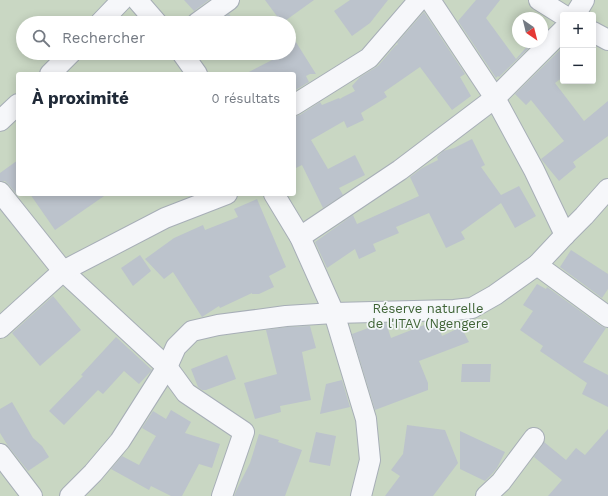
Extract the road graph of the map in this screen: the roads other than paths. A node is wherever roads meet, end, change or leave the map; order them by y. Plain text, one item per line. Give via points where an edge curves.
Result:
1 (122, 0) edge
2 (137, 0) edge
3 (229, 0) edge
4 (419, 0) edge
5 (430, 0) edge
6 (539, 0) edge
7 (584, 0) edge
8 (577, 12) edge
9 (560, 13) edge
10 (107, 16) edge
11 (151, 16) edge
12 (207, 16) edge
13 (560, 33) edge
14 (596, 34) edge
15 (608, 40) edge
16 (64, 60) edge
17 (187, 60) edge
18 (52, 72) edge
19 (196, 72) edge
20 (495, 98) junction
21 (296, 105) edge
22 (16, 106) edge
23 (0, 120) edge
24 (608, 189) edge
25 (0, 192) edge
26 (222, 196) edge
27 (275, 196) edge
28 (565, 235) junction
29 (300, 237) junction
30 (537, 265) junction
31 (63, 271) junction
32 (334, 313) junction
33 (608, 317) edge
34 (0, 328) edge
35 (166, 367) junction
36 (534, 438) dead end
37 (0, 454) edge
38 (32, 496) edge
39 (70, 496) edge
40 (222, 496) edge
41 (361, 496) edge
42 (486, 496) edge

1 - 10 street
2 - 11 street
3 - 12 street
4 - 21 street via 369,58
5 - 20 street
6 - 9 street
7 - 8 street
13 - 20 street
14 - 15 street
16 - 18 street
17 - 19 street
20 - 28 street
20 - 29 street via 400,170
22 - 23 street
24 - 28 street
25 - 31 street
26 - 31 street via 165,218
27 - 29 street
28 - 30 street
29 - 32 street
30 - 32 street via 495,296 472,308
30 - 33 street
31 - 34 street
31 - 35 street
32 - 35 street via 286,316 192,331 176,347
32 - 41 street via 366,419 370,460
35 - 39 street via 120,441
35 - 40 street via 186,393 244,432
36 - 42 street via 501,482
37 - 38 street

